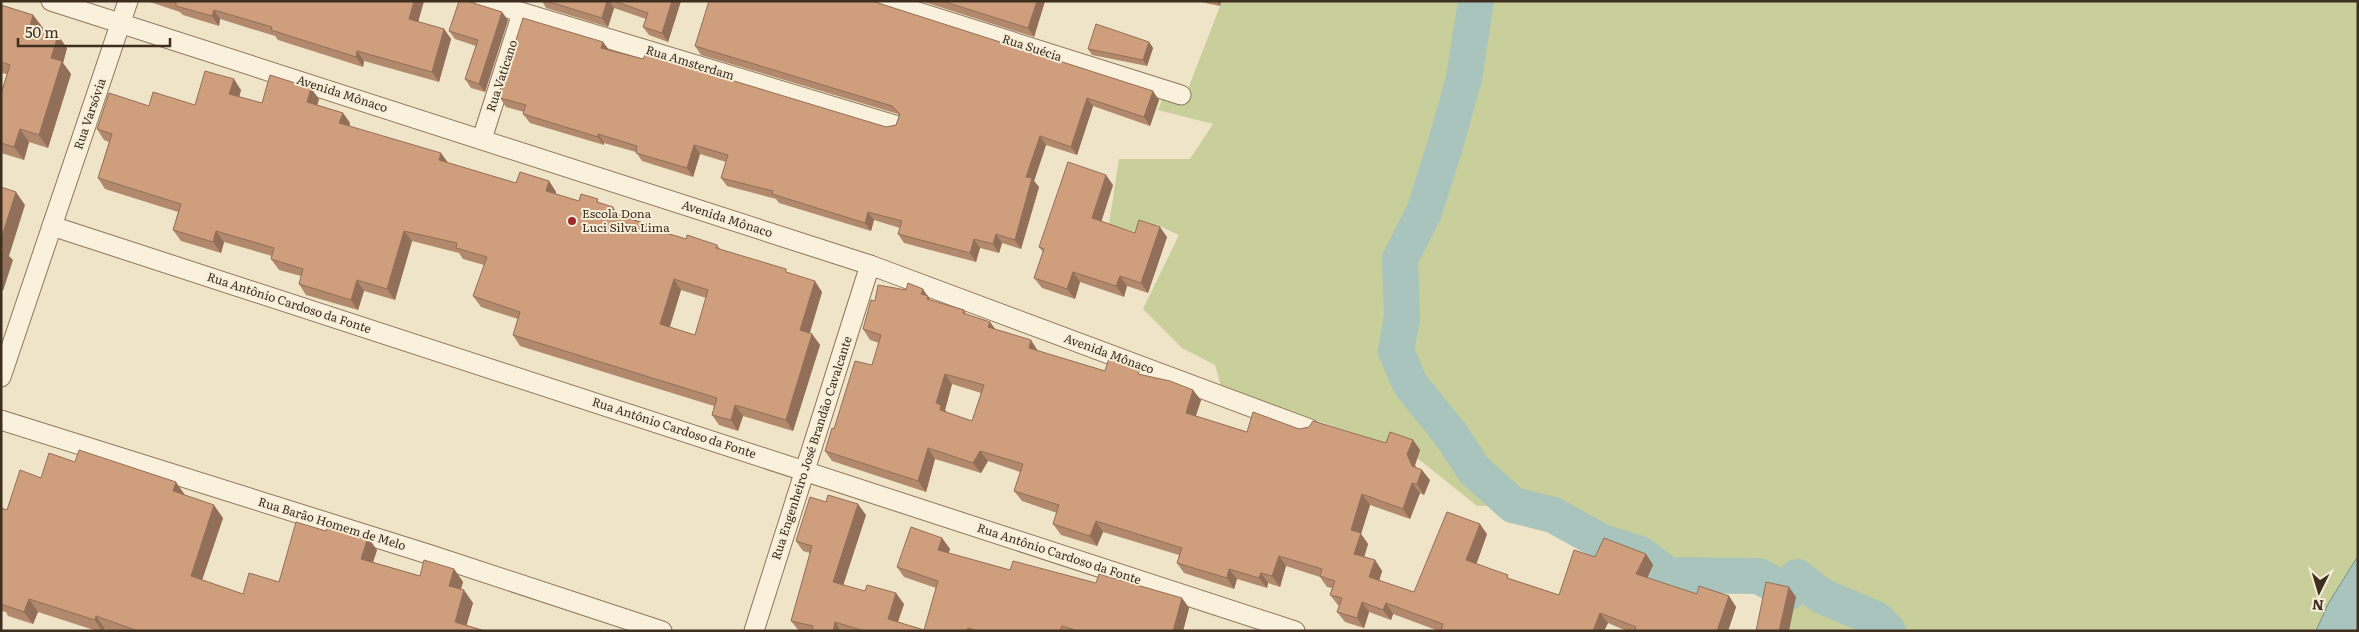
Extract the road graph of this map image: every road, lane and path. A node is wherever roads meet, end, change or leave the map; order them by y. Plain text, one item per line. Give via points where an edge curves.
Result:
1 (51, 1) edge
2 (128, 1) edge
3 (484, 1) edge
4 (883, 1) edge
5 (522, 13) junction
6 (121, 22) junction
7 (1181, 95) dead end
8 (895, 125) edge
9 (482, 139) junction
10 (52, 226) junction
11 (870, 265) junction
12 (1, 377) edge
13 (1, 420) edge
14 (1310, 429) edge
15 (804, 470) junction
16 (662, 631) edge
17 (754, 631) edge
18 (1295, 631) edge

1 - 6 street, Avenida Mônaco
2 - 6 street, Rua Varsóvia
3 - 5 street, Rua Amsterdam
4 - 7 street, Rua Suécia
5 - 8 street, Rua Amsterdam
5 - 9 street, Rua Vaticano
6 - 9 street, Avenida Mônaco
6 - 10 street, Rua Varsóvia
9 - 11 street, Avenida Mônaco
10 - 12 street, Rua Varsóvia
10 - 15 street, Rua Antônio Cardoso da Fonte
11 - 14 street, Avenida Mônaco
11 - 15 street, Rua Engenheiro José Brandão Cavalcante
13 - 16 street, Rua Barão Homem de Melo
15 - 17 street, Rua Engenheiro José Brandão Cavalcante
15 - 18 street, Rua Antônio Cardoso da Fonte

